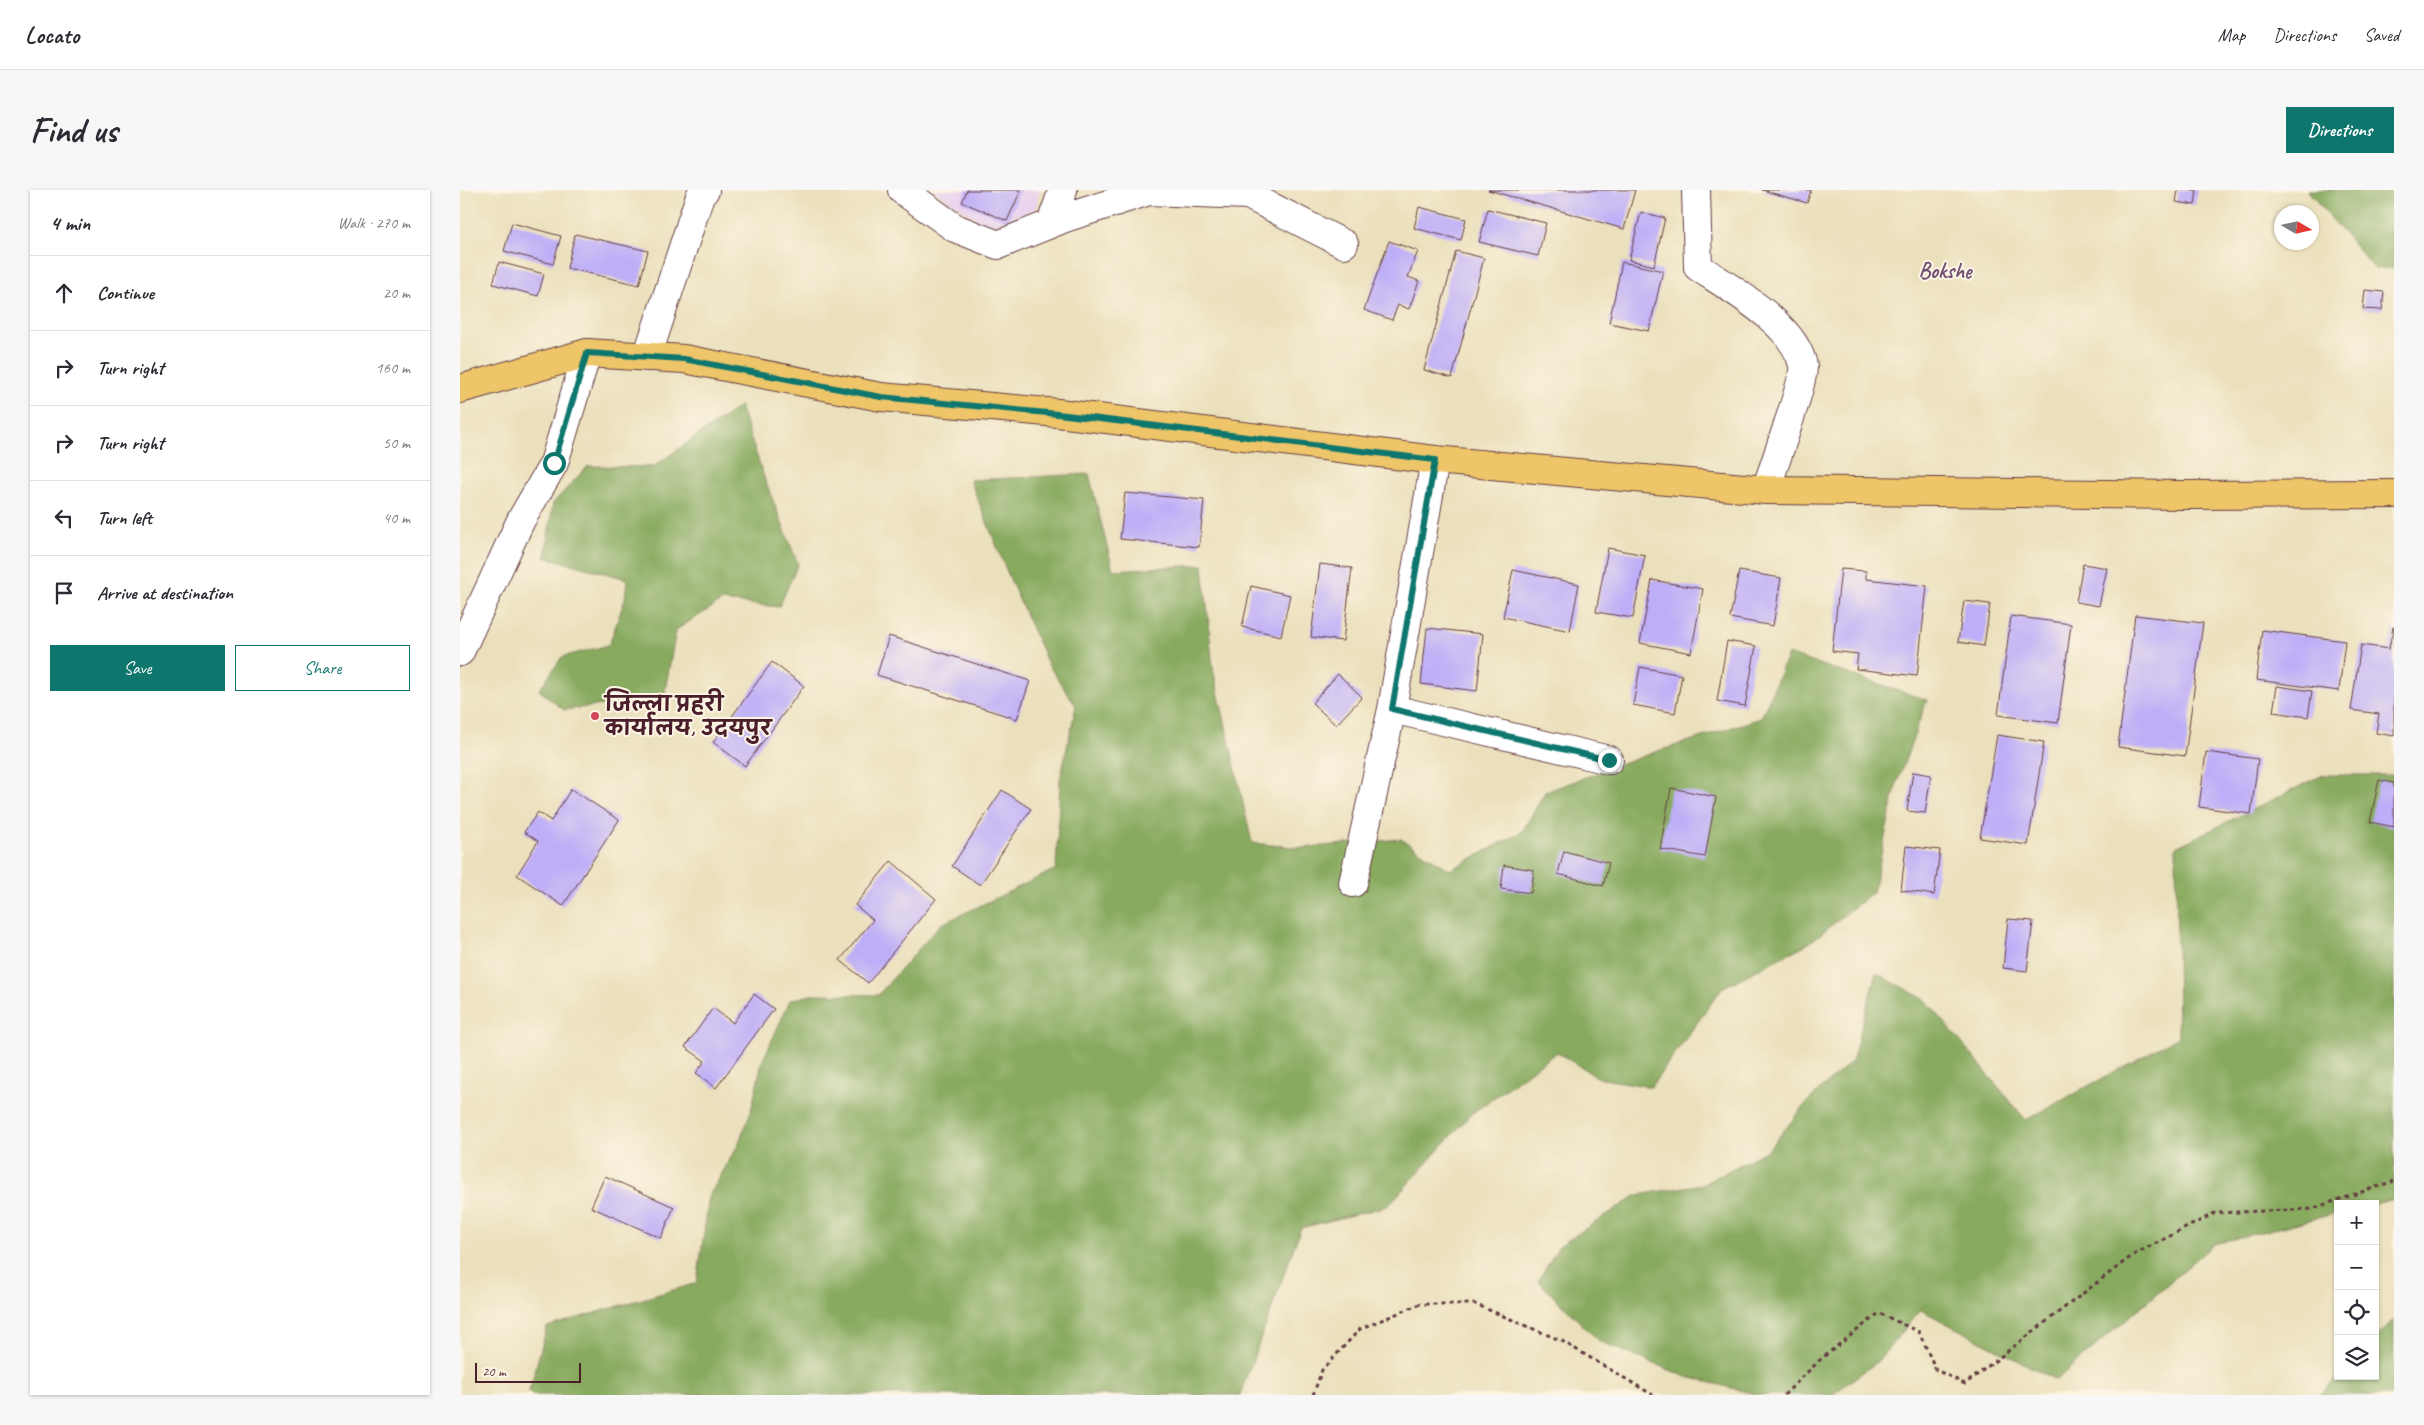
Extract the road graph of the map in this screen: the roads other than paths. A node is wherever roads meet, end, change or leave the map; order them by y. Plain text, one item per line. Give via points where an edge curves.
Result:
1 (705, 190) edge
2 (902, 190) edge
3 (1063, 190) edge
4 (1696, 190) edge
5 (1051, 224) junction
6 (1344, 244) dead end
7 (587, 353) junction
8 (647, 357) junction
9 (460, 389) edge
10 (1435, 460) junction
11 (1766, 490) junction
12 (2394, 494) edge
13 (460, 652) edge
14 (1392, 709) junction
15 (1609, 760) dead end
16 (1353, 883) dead end

1 - 8 street via 700,196
2 - 5 street via 955,228 998,244
3 - 5 street
4 - 11 street via 1698,267 1760,309 1796,345 1803,368
5 - 6 street via 1149,191 1248,195
7 - 8 main road
7 - 9 main road
7 - 13 street via 554,463 521,520
8 - 10 main road via 684,359 881,397 1058,414
10 - 11 main road
10 - 14 street
11 - 12 main road
14 - 15 street
14 - 16 street

